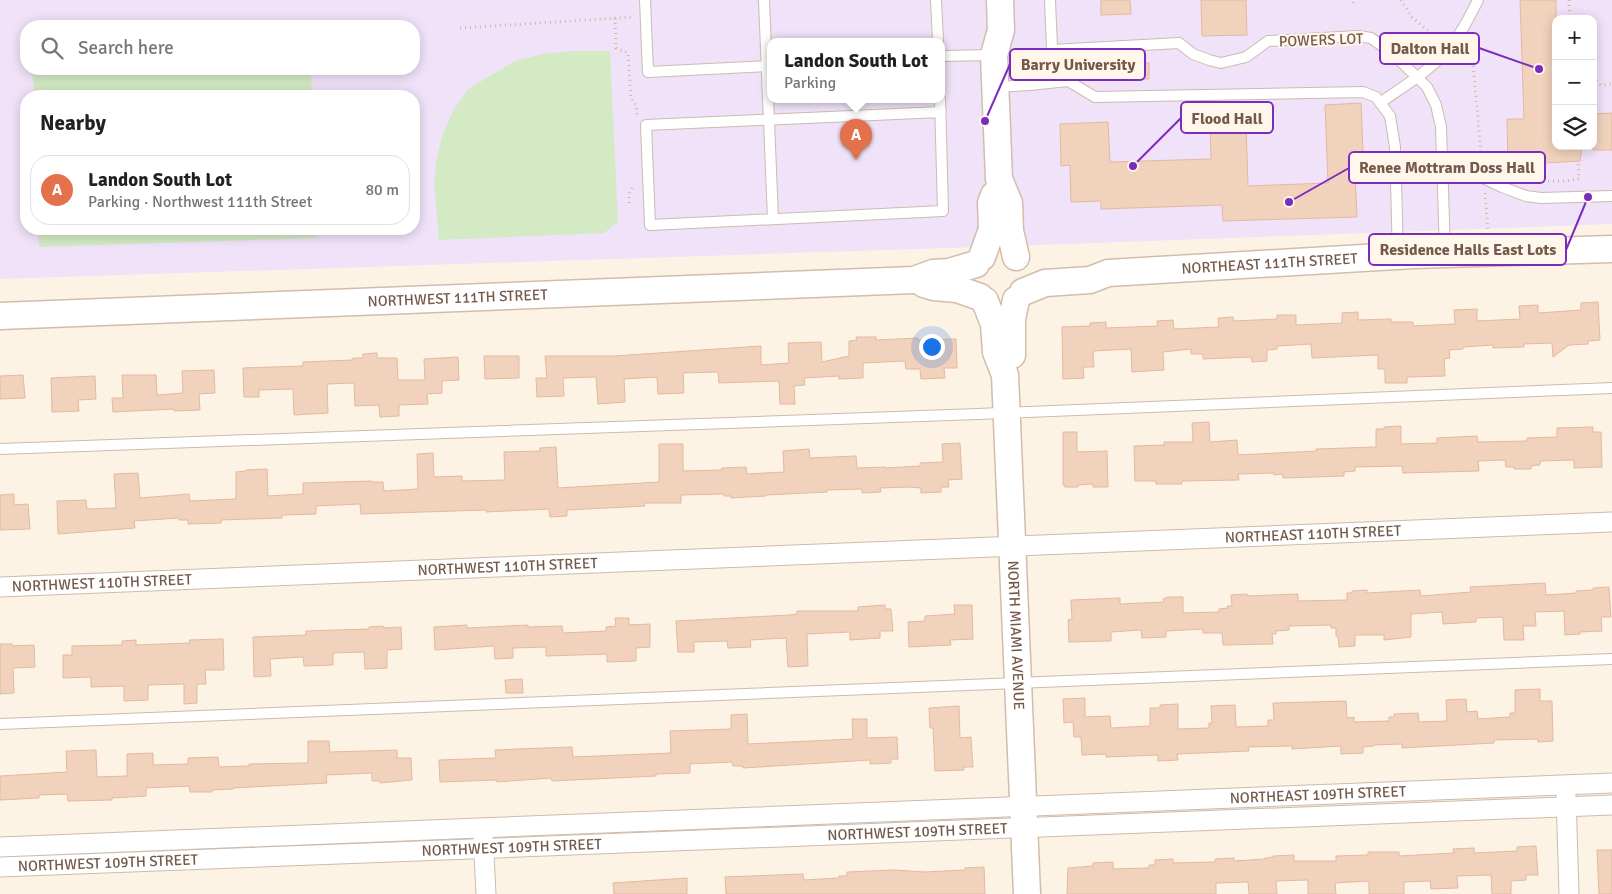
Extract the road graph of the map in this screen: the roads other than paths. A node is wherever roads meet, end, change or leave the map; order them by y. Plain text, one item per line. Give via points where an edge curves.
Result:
1 (645, 0) edge
2 (764, 0) edge
3 (936, 0) edge
4 (982, 0) edge
5 (1000, 0) edge
6 (1050, 0) edge
7 (1478, 0) edge
8 (938, 38) edge
9 (767, 40) edge
10 (1052, 50) junction
11 (994, 55) junction
12 (945, 56) edge
13 (767, 66) edge
14 (1416, 77) junction
15 (1068, 81) junction
16 (995, 87) junction
17 (769, 103) edge
18 (940, 103) edge
19 (1380, 103) junction
20 (940, 112) junction
21 (769, 119) junction
22 (1396, 166) junction
23 (1442, 167) junction
24 (999, 179) junction
25 (1612, 196) edge
26 (773, 219) junction
27 (1612, 249) edge
28 (1445, 254) junction
29 (1398, 256) junction
30 (1019, 260) junction
31 (979, 261) junction
32 (1108, 273) junction
33 (914, 280) junction
34 (1020, 296) junction
35 (982, 299) junction
36 (0, 316) edge
37 (1006, 375) junction
38 (1612, 388) edge
39 (1007, 412) junction
40 (0, 449) edge
41 (1612, 522) edge
42 (1013, 546) junction
43 (0, 588) edge
44 (1612, 659) edge
45 (1019, 682) junction
46 (0, 724) edge
47 (1612, 783) edge
48 (1565, 785) junction
49 (1379, 792) junction
50 (1242, 797) junction
51 (1612, 805) edge
52 (1566, 807) junction
53 (845, 812) junction
54 (1380, 814) junction
55 (1025, 817) junction
56 (668, 820) junction
57 (1242, 820) junction
58 (483, 827) junction
59 (300, 834) junction
60 (846, 835) junction
61 (139, 841) junction
62 (669, 841) junction
63 (0, 847) edge
64 (484, 848) junction
65 (300, 855) junction
66 (140, 862) junction
67 (0, 867) edge
68 (486, 894) edge
69 (1027, 894) edge
70 (1569, 894) edge

1 - 13 lane via 648,72
2 - 9 lane
3 - 8 lane
4 - 11 street via 984,31
5 - 11 street via 1002,30
6 - 10 lane
7 - 14 lane via 1445,53
10 - 14 lane, POWERS LOT via 1179,43 1193,54 1221,62 1246,57 1268,41 1358,36 1371,38
10 - 15 lane via 1053,72
11 - 12 lane
11 - 16 street
14 - 19 lane
14 - 23 lane, POWERS LOT via 1427,88 1436,105
15 - 16 lane
15 - 19 lane via 1095,97 1363,92 1376,97
16 - 24 street
17 - 21 lane
18 - 20 lane
19 - 22 lane via 1390,116
20 - 21 lane
20 - 26 lane via 943,211
21 - 26 lane
21 - 26 lane via 646,125 650,225
22 - 23 lane
22 - 29 lane
23 - 25 lane via 1460,168 1526,196
23 - 28 lane, POWERS LOT
24 - 30 street via 1009,203 1010,231
24 - 31 street via 991,203 992,229
27 - 28 street, NORTHEAST 111TH STREET
28 - 29 street, NORTHEAST 111TH STREET
29 - 32 street, NORTHEAST 111TH STREET
30 - 31 street via 1009,253 995,252
30 - 32 street, NORTHEAST 111TH STREET via 1043,268 1090,267
30 - 34 street via 1027,278
31 - 33 street, NORTHWEST 111TH STREET
31 - 35 street via 973,271 973,285
32 - 34 street, NORTHEAST 111TH STREET via 1090,280 1045,283
33 - 35 street, NORTHWEST 111TH STREET via 934,287 958,289
33 - 36 street, NORTHWEST 111TH STREET
34 - 35 street via 1001,306
34 - 37 street, NORTH MIAMI AVENUE via 1011,327 1012,353
35 - 37 street, NORTH MIAMI AVENUE via 994,324 996,352
37 - 39 street, NORTH MIAMI AVENUE
38 - 39 lane
39 - 40 lane
39 - 42 street, NORTH MIAMI AVENUE
41 - 42 street, NORTHEAST 110TH STREET
42 - 43 street, NORTHWEST 110TH STREET
42 - 45 street, NORTH MIAMI AVENUE
44 - 45 lane
45 - 46 lane
45 - 55 street, NORTH MIAMI AVENUE
47 - 48 street, NORTHEAST 109TH STREET
48 - 49 street, NORTHEAST 109TH STREET
48 - 52 street
49 - 50 street, NORTHEAST 109TH STREET
49 - 54 street
50 - 55 street, NORTHEAST 109TH STREET
50 - 57 street
51 - 52 street, NORTHEAST 109TH STREET
52 - 54 street, NORTHEAST 109TH STREET
52 - 70 street
53 - 55 street, NORTHWEST 109TH STREET
53 - 56 street, NORTHWEST 109TH STREET
53 - 60 street
54 - 57 street, NORTHEAST 109TH STREET
55 - 57 street, NORTHEAST 109TH STREET
55 - 60 street, NORTHWEST 109TH STREET
55 - 69 street, NORTH MIAMI AVENUE
56 - 58 street, NORTHWEST 109TH STREET
56 - 62 street
58 - 59 street, NORTHWEST 109TH STREET
58 - 64 street
59 - 61 street, NORTHWEST 109TH STREET
59 - 65 street
60 - 62 street, NORTHWEST 109TH STREET
61 - 63 street, NORTHWEST 109TH STREET
61 - 66 street
62 - 64 street, NORTHWEST 109TH STREET
64 - 65 street, NORTHWEST 109TH STREET
64 - 68 street
65 - 66 street, NORTHWEST 109TH STREET
66 - 67 street, NORTHWEST 109TH STREET

